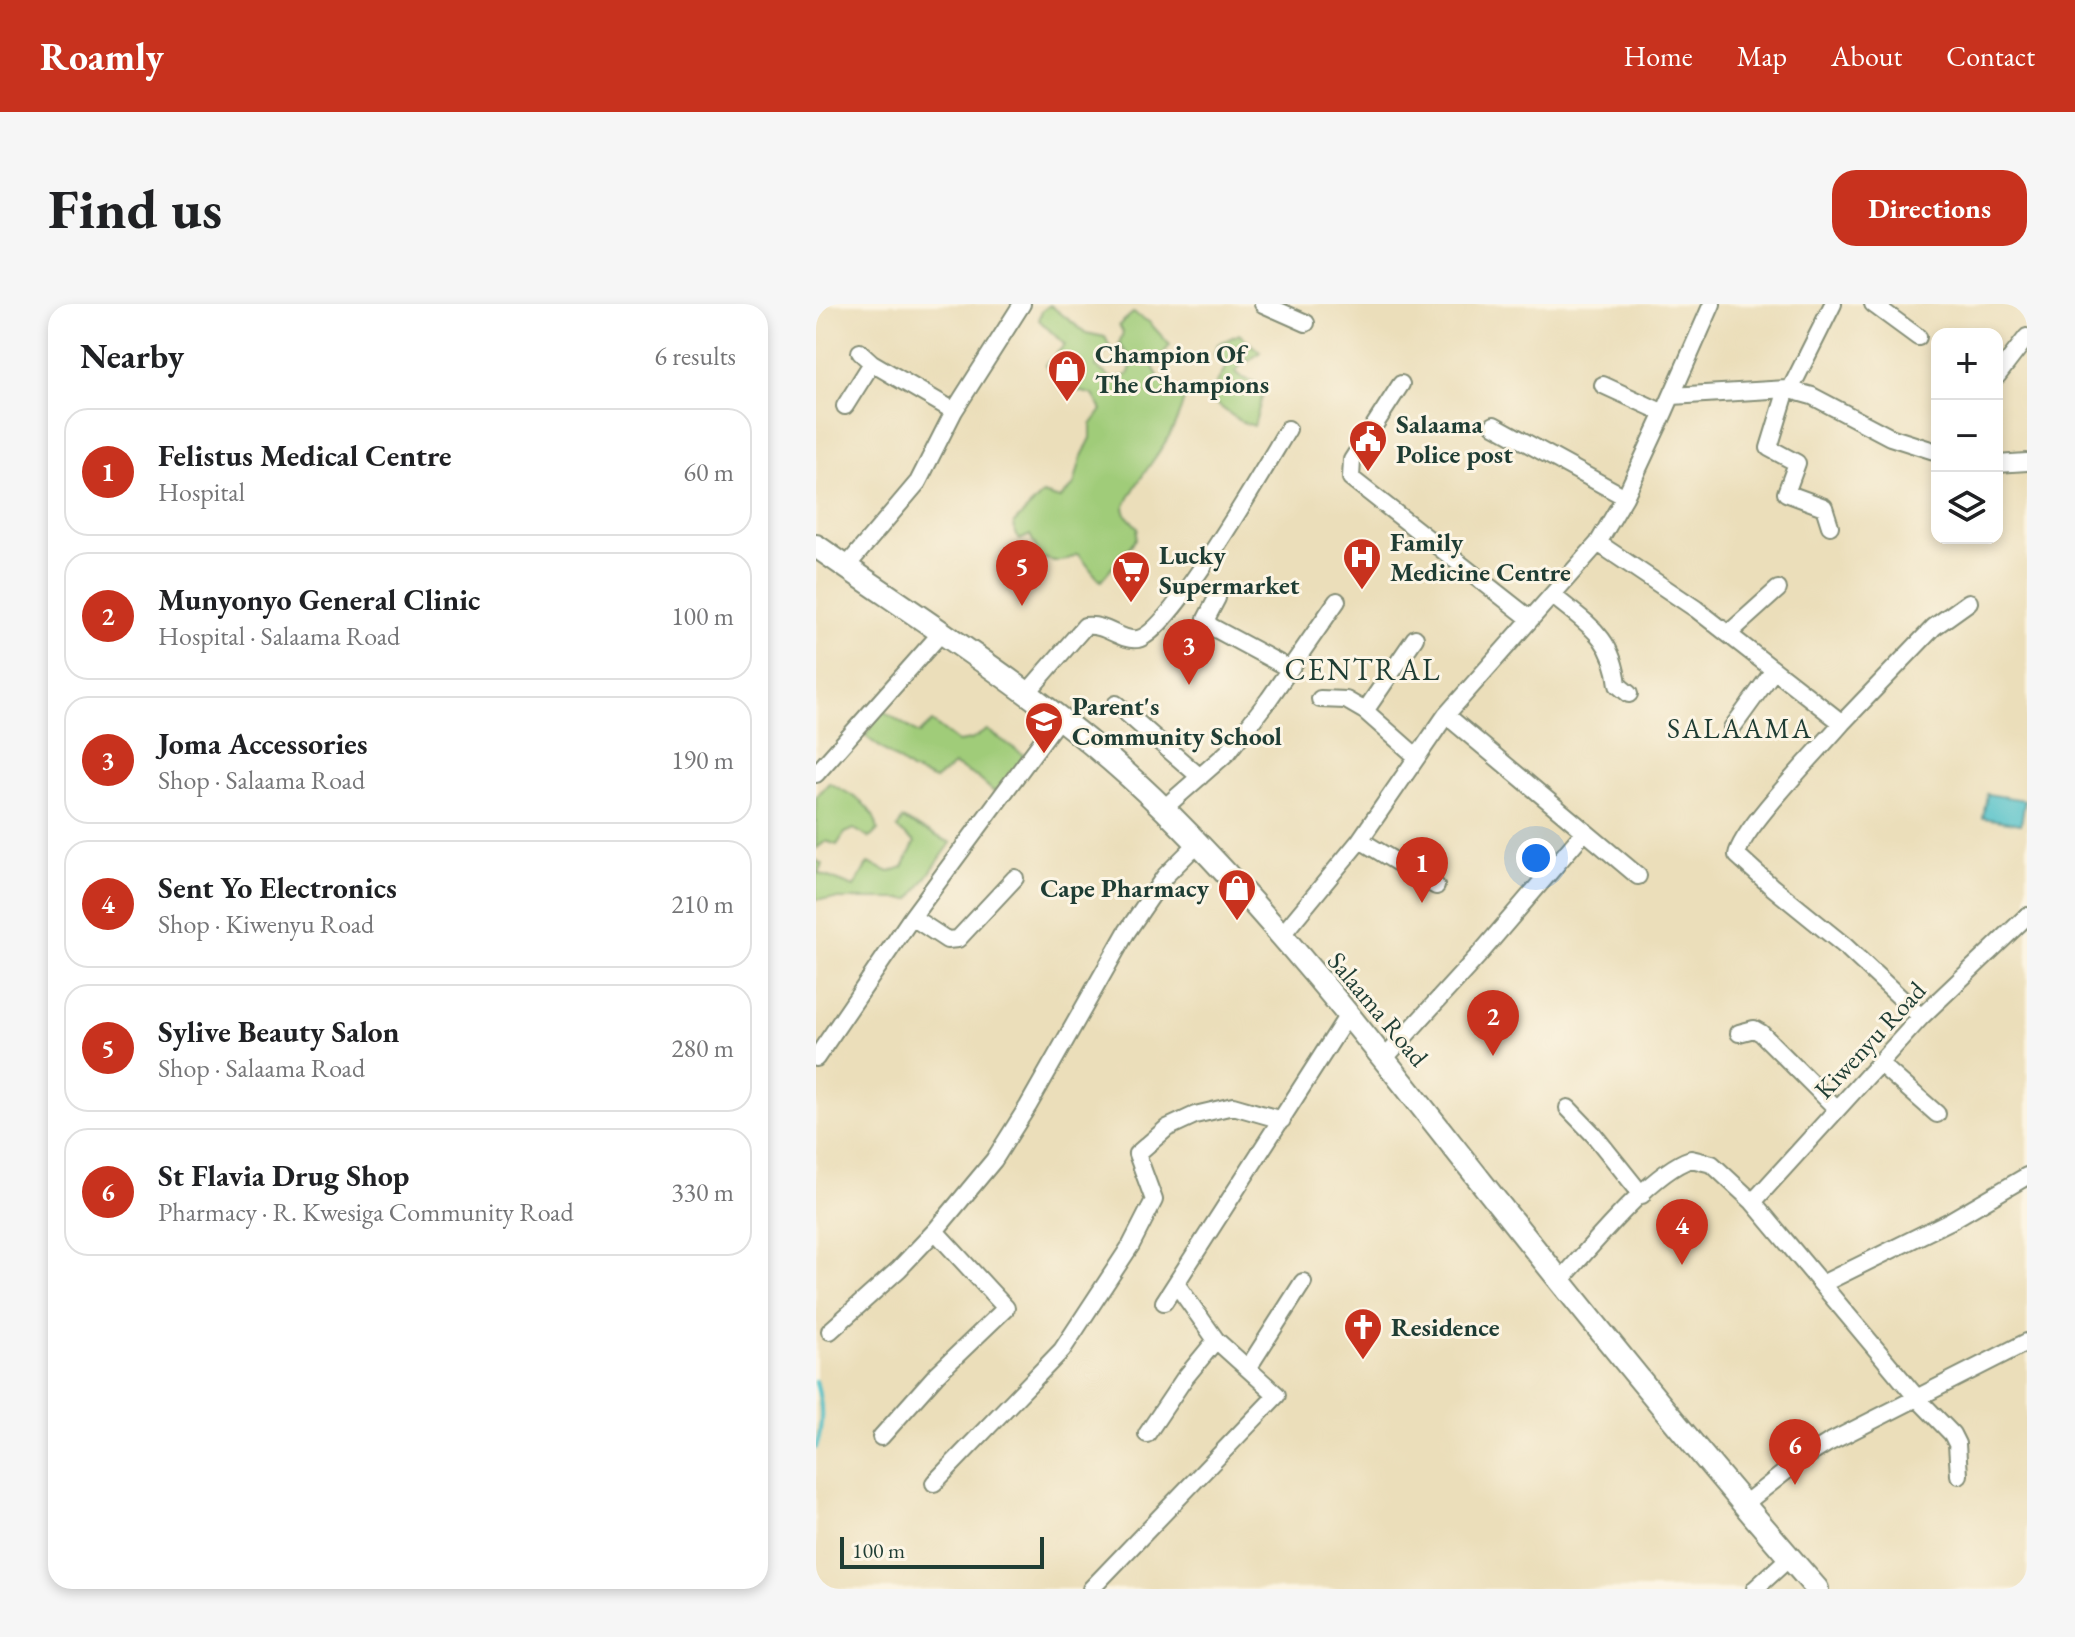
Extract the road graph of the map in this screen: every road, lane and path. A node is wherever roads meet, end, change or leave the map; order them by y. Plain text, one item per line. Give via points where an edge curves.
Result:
1 (1022, 304) edge
2 (1263, 304) edge
3 (1712, 304) edge
4 (1833, 304) edge
5 (1873, 304) edge
6 (1306, 323) dead end
7 (1918, 337) dead end
8 (2027, 337) edge
9 (2003, 368) edge
10 (1401, 384) dead end
11 (1603, 385) dead end
12 (1789, 390) junction
13 (1672, 396) junction
14 (845, 406) dead end
15 (954, 411) junction
16 (1664, 413) junction
17 (1494, 425) dead end
18 (1288, 429) dead end
19 (1931, 449) edge
20 (2027, 462) edge
21 (2003, 464) edge
22 (1625, 497) junction
23 (1830, 526) dead end
24 (1598, 543) junction
25 (818, 551) edge
26 (846, 567) junction
27 (1778, 589) dead end
28 (1552, 595) junction
29 (1217, 598) dead end
30 (1337, 601) dead end
31 (1969, 602) dead end
32 (1529, 618) junction
33 (942, 632) junction
34 (1728, 634) junction
35 (1415, 638) dead end
36 (1290, 669) junction
37 (1774, 670) junction
38 (1027, 693) junction
39 (1629, 694) dead end
40 (1320, 699) dead end
41 (1116, 704) dead end
42 (1365, 711) junction
43 (1446, 715) junction
44 (1060, 717) junction
45 (1842, 723) junction
46 (1732, 728) dead end
47 (1417, 757) junction
48 (816, 774) edge
49 (1200, 777) junction
50 (1163, 809) junction
51 (1585, 831) junction
52 (1360, 840) junction
53 (1197, 844) junction
54 (1638, 876) dead end
55 (1015, 878) dead end
56 (1436, 886) dead end
57 (2027, 916) edge
58 (912, 917) junction
59 (1281, 936) junction
60 (1348, 1015) junction
61 (1921, 1017) junction
62 (1739, 1033) dead end
63 (816, 1058) edge
64 (1384, 1059) junction
65 (1879, 1063) junction
66 (1568, 1108) dead end
67 (1837, 1109) junction
68 (1937, 1114) dead end
69 (1282, 1120) junction
70 (2027, 1176) edge
71 (1642, 1195) junction
72 (1753, 1202) junction
73 (935, 1231) junction
74 (1560, 1281) junction
75 (1303, 1282) dead end
76 (1822, 1284) junction
77 (1177, 1285) junction
78 (1164, 1302) dead end
79 (830, 1331) dead end
80 (1216, 1340) junction
81 (2027, 1342) edge
82 (1248, 1368) junction
83 (1917, 1398) junction
84 (1147, 1434) dead end
85 (881, 1437) dead end
86 (1959, 1475) dead end
87 (934, 1483) dead end
88 (1743, 1505) junction
89 (1789, 1558) junction
90 (1091, 1589) edge
91 (1755, 1589) edge
92 (1817, 1589) edge

1 - 15 street
2 - 6 street
3 - 13 street
4 - 12 street
5 - 7 street
8 - 9 street
10 - 32 street via 1352,460 1351,478
11 - 16 street
12 - 13 street
12 - 19 street via 1812,396 1890,437
12 - 23 street via 1769,448 1797,463 1786,493 1824,507
13 - 16 street
14 - 15 street via 866,358
15 - 26 street via 918,482
16 - 22 street
17 - 22 street
18 - 38 street via 1160,624 1141,638 1129,639 1085,626
20 - 21 street
22 - 24 street
24 - 28 street
24 - 34 street
25 - 26 main road, Salaama Road
26 - 33 main road, Salaama Road
27 - 34 street
28 - 32 street
28 - 39 street via 1604,638 1618,685
29 - 36 street via 1206,619 1210,626
30 - 36 street
31 - 45 street via 1934,627
32 - 43 street
33 - 38 main road, Salaama Road
33 - 48 street
34 - 37 street
35 - 42 street
36 - 49 street via 1228,752
37 - 45 street
37 - 46 street
38 - 44 main road, Salaama Road
40 - 42 street via 1346,700
41 - 49 street
42 - 47 street
43 - 47 street
43 - 51 street
44 - 50 main road, Salaama Road
44 - 58 street
45 - 61 street via 1754,824 1737,855
47 - 52 street
49 - 50 street
50 - 53 main road, Salaama Road
51 - 54 street
51 - 64 street
52 - 56 street
52 - 59 street
53 - 59 main road, Salaama Road
53 - 73 street via 1156,888 1010,1135
55 - 58 street via 958,939 947,940
57 - 61 street, Kiwenyu Road
58 - 63 street
59 - 60 main road, Salaama Road
60 - 64 main road, Salaama Road
60 - 69 street
61 - 65 street, Kiwenyu Road
62 - 67 street via 1761,1033
64 - 74 main road, Salaama Road
65 - 67 street, Kiwenyu Road
65 - 68 street
66 - 71 street
67 - 72 street, Kiwenyu Road
69 - 77 street
69 - 87 street via 1233,1106 1167,1128 1137,1154 1154,1200 1131,1245 1062,1350
70 - 76 street
71 - 72 street via 1682,1162 1701,1160
71 - 74 street
72 - 76 street
73 - 79 street
73 - 85 street via 1006,1308
74 - 88 main road, Salaama Road
75 - 82 street
76 - 83 street
77 - 78 street
77 - 80 street
80 - 82 street
80 - 84 street
81 - 83 street
82 - 90 street via 1277,1395
83 - 86 street via 1952,1434
83 - 88 street via 1809,1455
88 - 89 main road, Salaama Road
89 - 91 street
89 - 92 main road, Salaama Road

